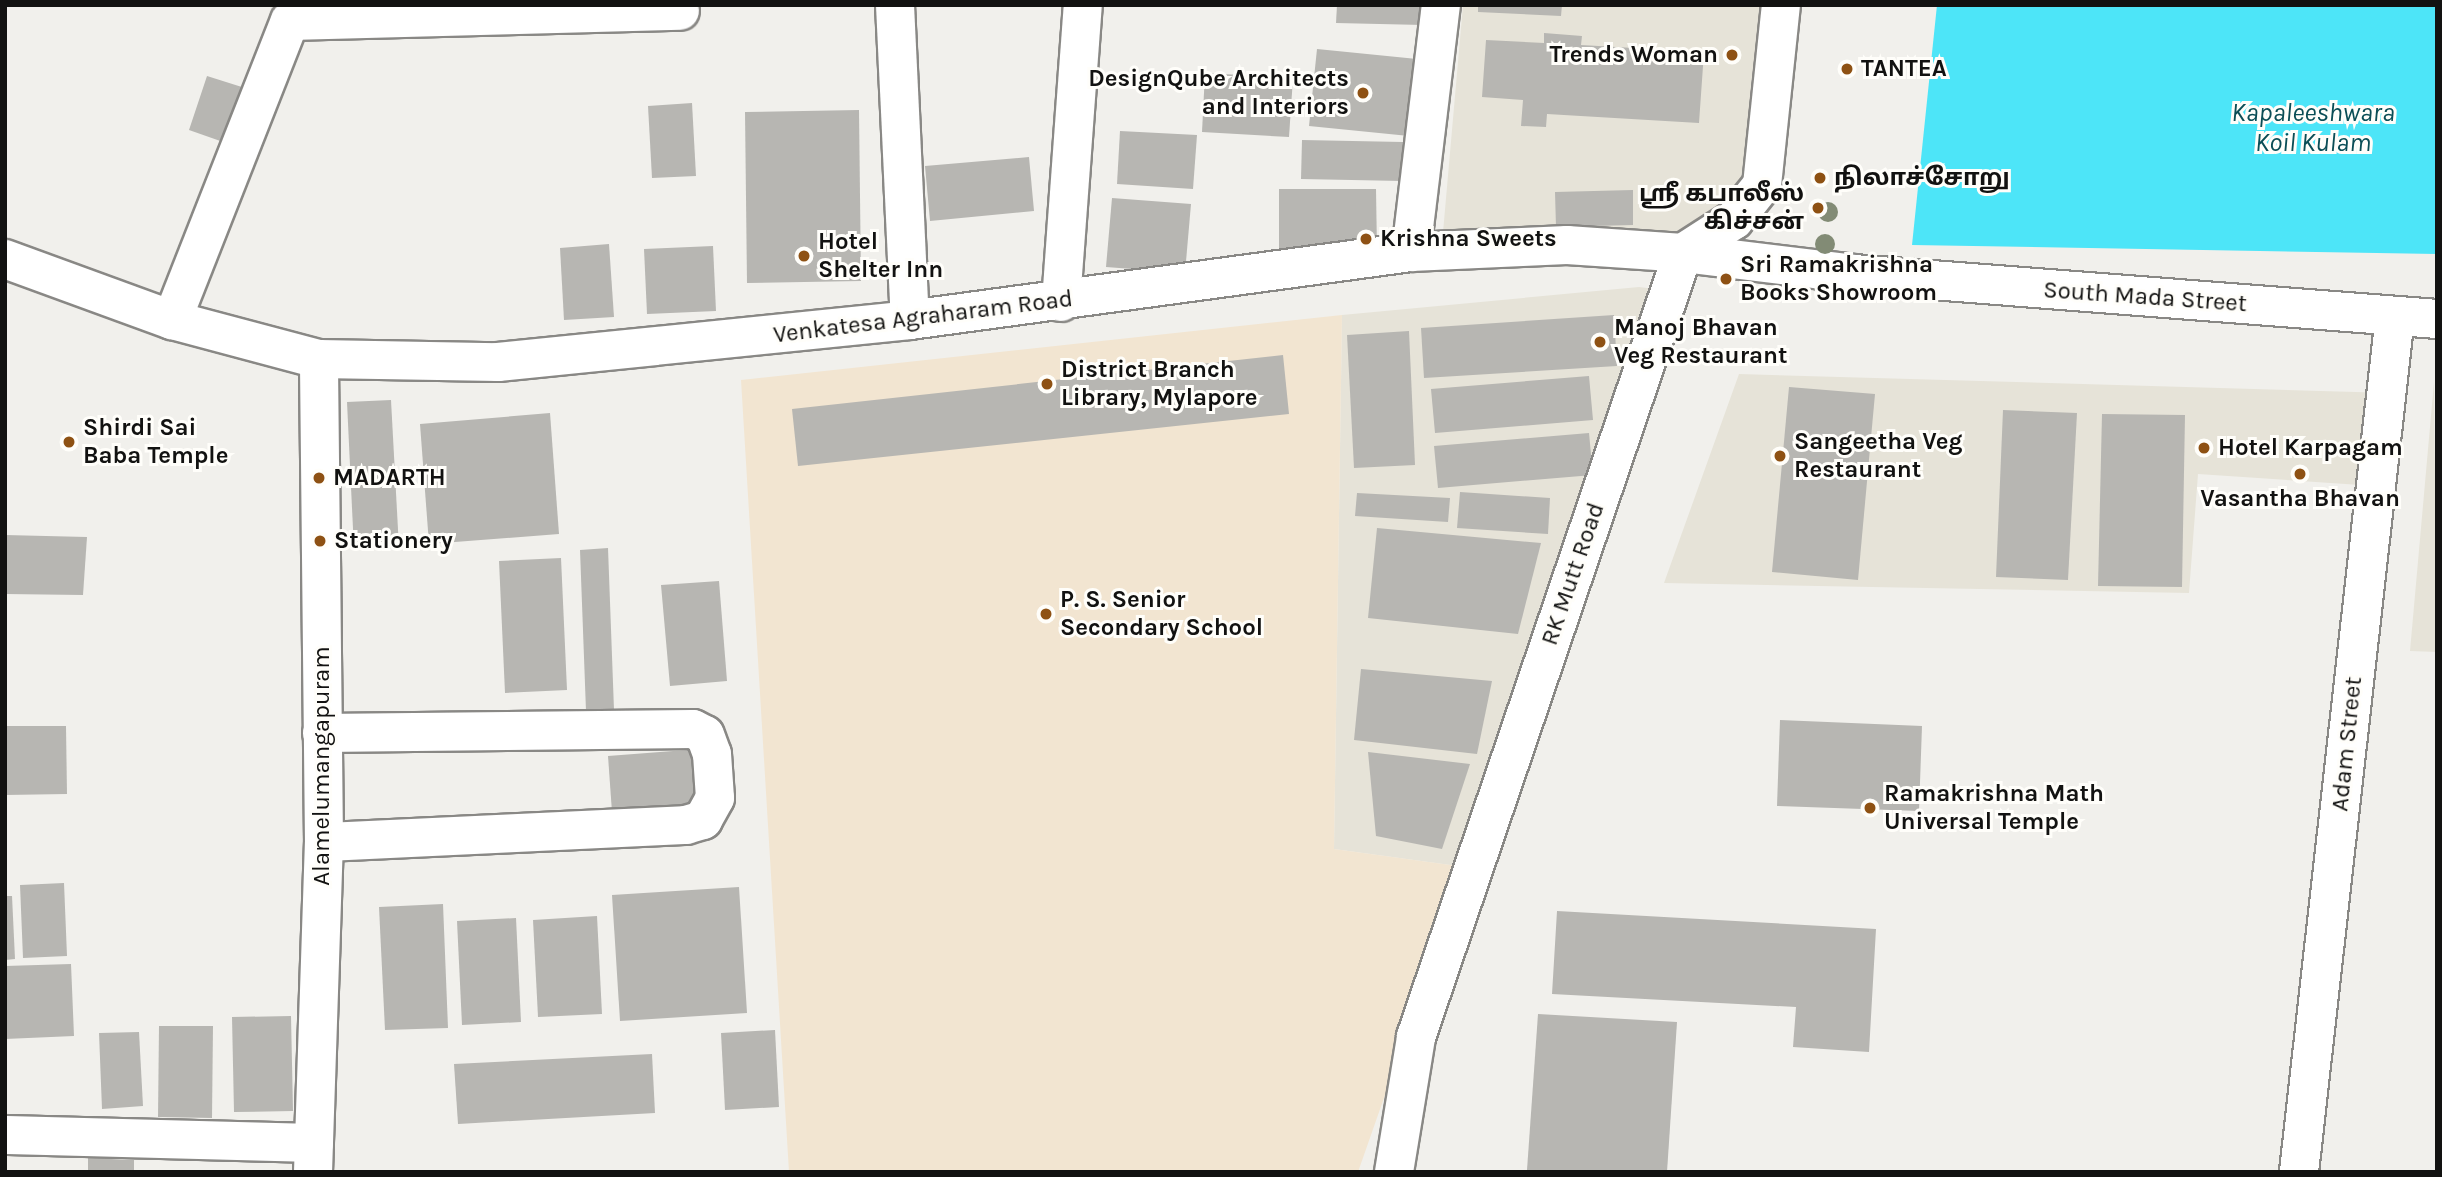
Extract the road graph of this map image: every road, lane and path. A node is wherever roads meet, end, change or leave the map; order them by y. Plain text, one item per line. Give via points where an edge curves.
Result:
1 (895, 5) edge
2 (1083, 5) edge
3 (1441, 5) edge
4 (1781, 5) edge
5 (529, 10) edge
6 (680, 11) dead end
7 (1411, 252) junction
8 (1683, 253) junction
9 (5, 259) edge
10 (1854, 274) joint
11 (1061, 302) junction
12 (2395, 316) junction
13 (2437, 319) edge
14 (172, 320) junction
15 (910, 320) junction
16 (319, 359) junction
17 (322, 733) junction
18 (324, 842) junction
19 (5, 1135) edge
20 (313, 1157) edge
21 (1394, 1172) edge
22 (2299, 1172) edge

1 - 15 street
2 - 11 street
3 - 7 street
4 - 8 street via 1762,185 1734,220
5 - 6 street
5 - 14 street via 290,21
7 - 8 street, Venkatesa Agraharam Road via 1567,245
7 - 11 street, Venkatesa Agraharam Road
8 - 10 street, Venkatesa Agraharam Road
8 - 21 street, RK Mutt Road via 1416,1037
9 - 14 street, Venkatesa Agraharam Road
10 - 12 street, South Mada Street
11 - 15 street, Venkatesa Agraharam Road
12 - 13 street, South Mada Street
12 - 22 street, Adam Street
14 - 16 street, Venkatesa Agraharam Road
15 - 16 street, Venkatesa Agraharam Road via 498,362
16 - 17 street, Alamelumangapuram
17 - 18 street, Alamelumangapuram
17 - 18 street via 684,728 705,735 712,754 715,798 703,820 686,825
18 - 20 street, Alamelumangapuram
19 - 20 street

